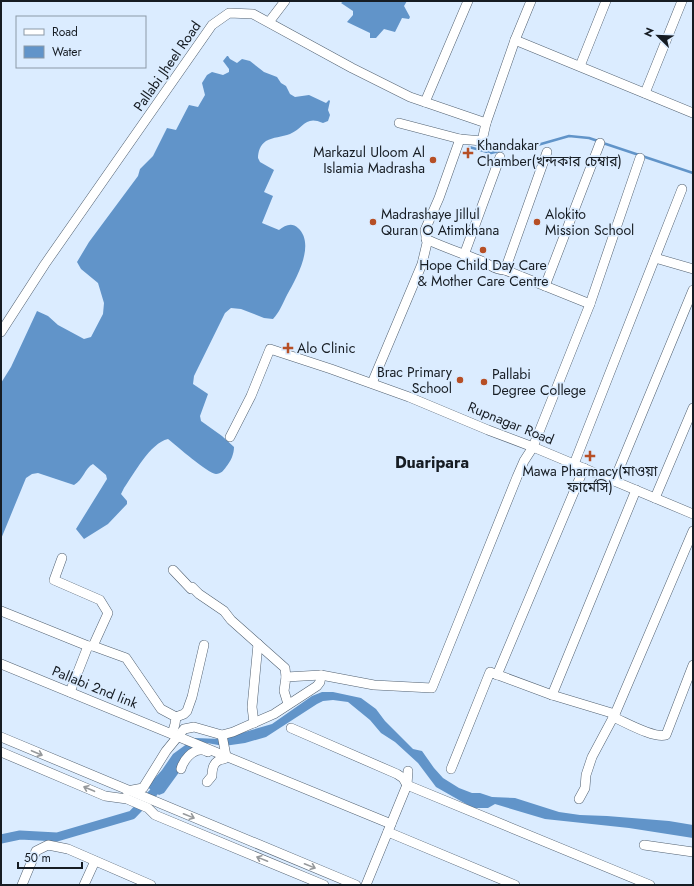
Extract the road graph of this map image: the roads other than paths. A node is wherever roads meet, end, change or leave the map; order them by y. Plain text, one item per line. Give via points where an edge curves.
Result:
1 (285, 1) edge
2 (468, 1) edge
3 (531, 1) edge
4 (606, 1) edge
5 (682, 1) edge
6 (269, 22) junction
7 (515, 40) junction
8 (580, 66) junction
9 (645, 93) junction
10 (425, 102) junction
11 (693, 113) edge
12 (400, 123) dead end
13 (486, 123) junction
14 (460, 138) junction
15 (600, 143) dead end
16 (547, 152) dead end
17 (500, 157) dead end
18 (640, 158) dead end
19 (682, 189) dead end
20 (426, 239) junction
21 (464, 255) junction
22 (655, 258) junction
23 (693, 269) edge
24 (505, 270) junction
25 (545, 286) junction
26 (693, 290) edge
27 (590, 304) junction
28 (1, 332) edge
29 (372, 383) junction
30 (693, 408) edge
31 (230, 437) dead end
32 (533, 447) junction
33 (574, 464) junction
34 (584, 468) junction
35 (614, 480) junction
36 (636, 490) junction
37 (655, 498) junction
38 (693, 514) edge
39 (693, 531) edge
40 (62, 558) dead end
41 (173, 570) dead end
42 (1, 610) edge
43 (258, 644) junction
44 (204, 645) dead end
45 (91, 646) junction
46 (1, 664) edge
47 (693, 665) edge
48 (321, 675) junction
49 (497, 675) junction
50 (286, 677) junction
51 (70, 692) junction
52 (552, 695) junction
53 (288, 704) junction
54 (614, 716) junction
55 (176, 717) junction
56 (254, 723) junction
57 (291, 728) dead end
58 (176, 736) junction
59 (222, 736) junction
60 (1, 737) edge
61 (1, 752) edge
62 (221, 753) junction
63 (451, 769) dead end
64 (181, 770) dead end
65 (408, 771) dead end
66 (207, 782) dead end
67 (407, 785) junction
68 (129, 794) junction
69 (580, 799) dead end
70 (154, 805) junction
71 (389, 828) junction
72 (644, 845) dead end
73 (693, 852) edge
74 (94, 861) junction
75 (133, 882) edge
76 (22, 885) edge
77 (84, 885) edge
78 (151, 885) edge
79 (324, 885) edge
80 (356, 885) edge
81 (366, 885) edge
82 (515, 885) edge
83 (650, 885) edge

1 - 6 street
2 - 10 street
3 - 7 street
4 - 8 street
5 - 9 street
6 - 10 street, Pallabi Jheel Road via 352,68
6 - 28 street, Pallabi Jheel Road via 253,14 229,13 212,25 45,264
7 - 8 street
7 - 13 street
8 - 9 street
9 - 11 street
10 - 13 street, Pallabi Jheel Road
12 - 14 street
13 - 14 street via 482,141
14 - 20 street via 425,230
15 - 25 street
16 - 24 street
17 - 21 street
18 - 27 street
19 - 22 street
20 - 21 street
20 - 29 street via 422,264
21 - 24 street via 500,271
22 - 23 street
22 - 33 street
24 - 25 street
25 - 27 street
26 - 35 street
27 - 32 street
29 - 31 street, Rupnagar Road via 270,349 251,396
29 - 32 street, Rupnagar Road
30 - 37 street
32 - 33 street, Rupnagar Road
32 - 48 street via 517,477 432,688 374,685
33 - 34 street, Rupnagar Road
34 - 35 street, Rupnagar Road
34 - 49 street
35 - 36 street, Rupnagar Road
36 - 37 street, Rupnagar Road
36 - 52 street
37 - 38 street, Rupnagar Road
39 - 54 street
40 - 45 street via 54,580 100,600 108,613
41 - 43 street via 191,589 192,587 224,611
42 - 45 street
43 - 50 street via 285,668
43 - 56 street via 252,707
44 - 55 street via 187,711
45 - 51 street
45 - 55 street via 126,658 161,709
46 - 51 street, Pallabi 2nd link
47 - 54 street via 666,735 652,733
48 - 50 street
48 - 53 street via 317,686
49 - 52 street
49 - 63 street via 490,672
50 - 53 street via 284,691
51 - 58 street, Pallabi 2nd link
52 - 54 street
53 - 56 street
54 - 69 street via 592,758
55 - 58 street
56 - 59 street
57 - 67 street via 397,774 404,778
58 - 59 street via 184,729 194,727
58 - 62 street, Pallabi 2nd link
58 - 68 street via 143,788
59 - 62 street
60 -> 68 street
68 -> 61 street via 105,796
62 - 64 street via 201,749 193,752 184,761
62 - 66 street via 224,758 213,764 212,776
62 - 71 street
65 - 67 street
67 - 71 street
67 - 83 street
68 - 70 street
79 -> 70 street via 155,815
70 -> 80 street
71 - 81 street
71 - 82 street
72 - 73 street
74 - 75 street
74 - 76 street via 68,849 48,845 36,851
74 - 77 street
75 - 78 street

